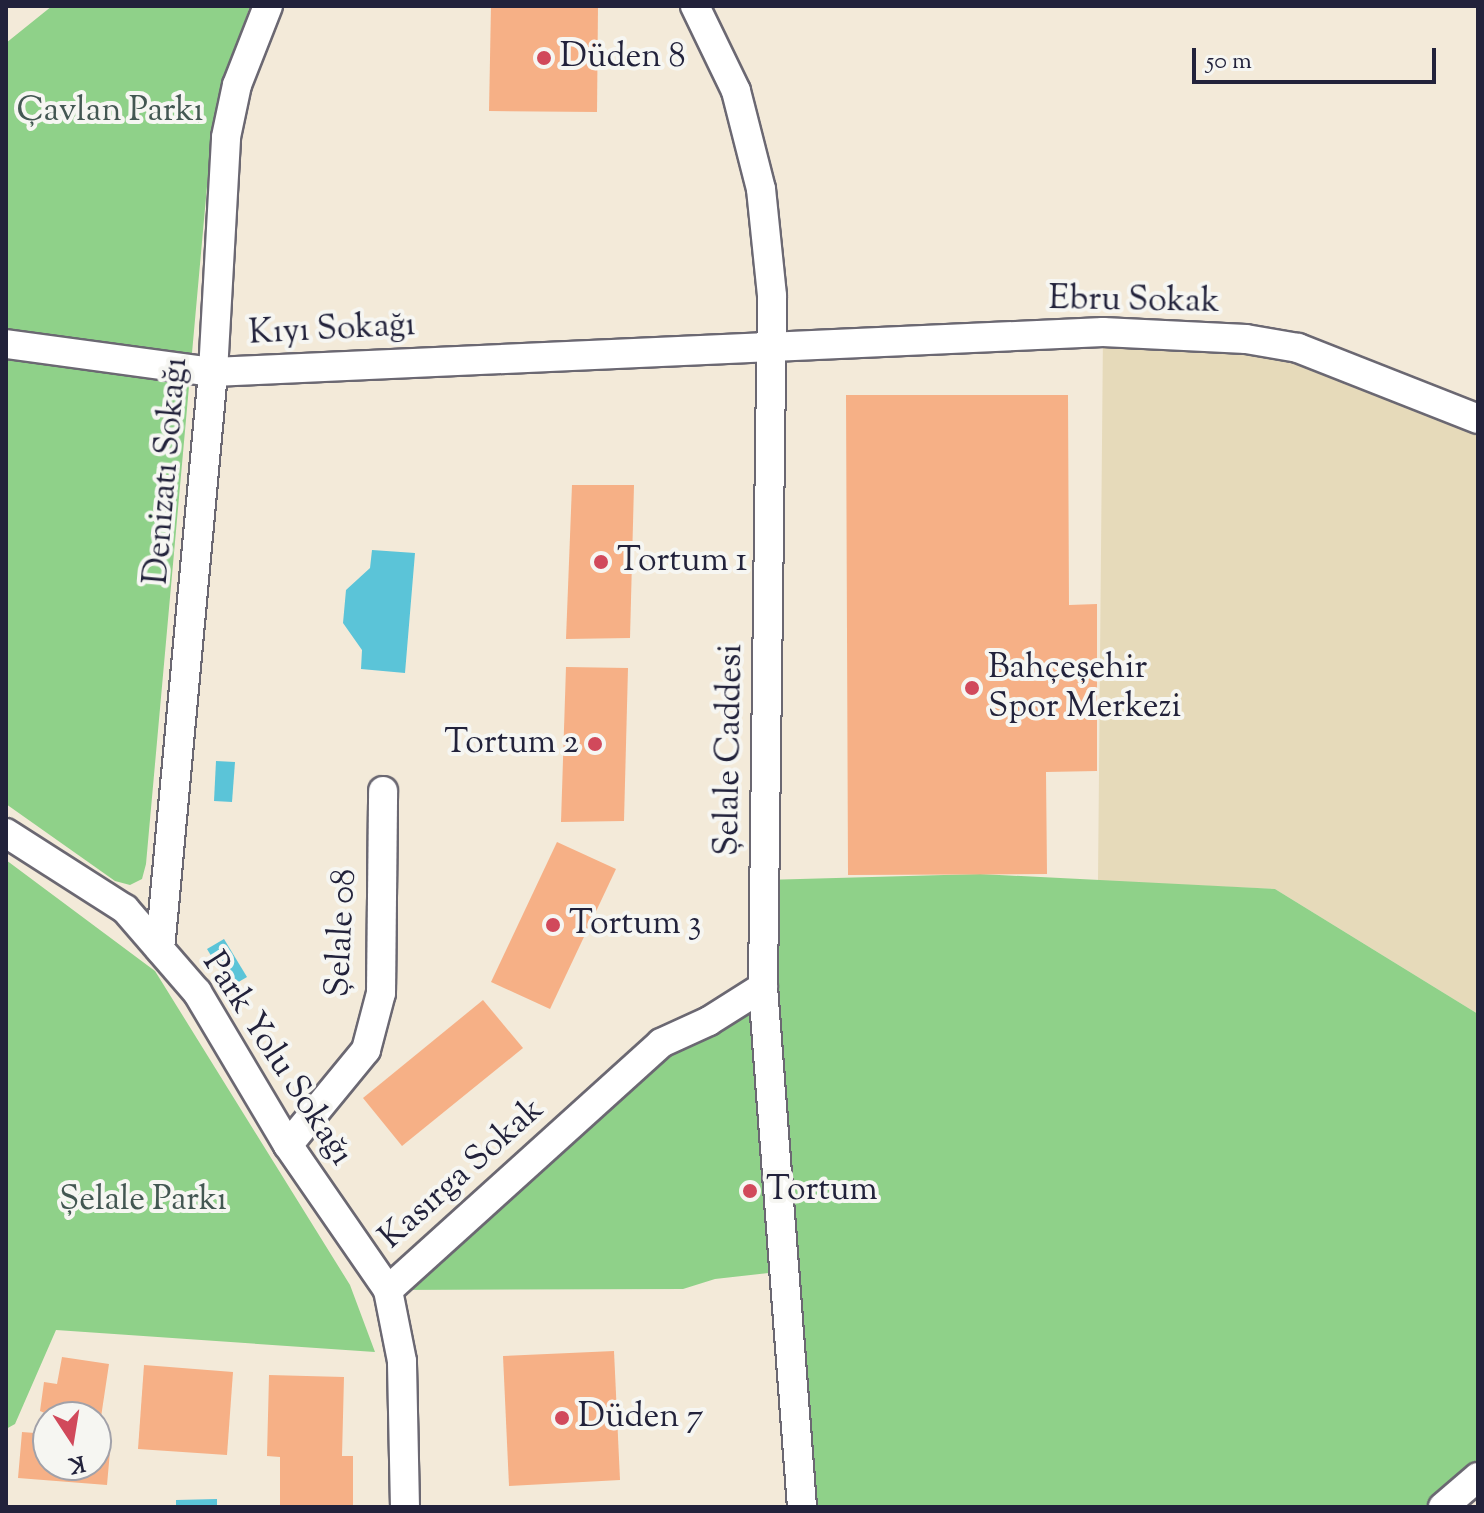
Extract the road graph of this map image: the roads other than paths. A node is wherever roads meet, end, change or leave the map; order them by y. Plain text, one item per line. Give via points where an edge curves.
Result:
1 (268, 6) edge
2 (695, 6) edge
3 (6, 344) edge
4 (775, 349) junction
5 (662, 353) joint
6 (213, 372) junction
7 (1478, 419) edge
8 (383, 791) dead end
9 (6, 833) edge
10 (160, 949) junction
11 (763, 987) junction
12 (288, 1145) junction
13 (388, 1290) junction
14 (1478, 1477) edge
15 (405, 1507) edge
16 (802, 1507) edge
17 (1443, 1507) edge

1 - 6 street, Denizatı Sokağı via 237,85 226,137
2 - 4 street, Şelale Caddesi via 736,91 761,189
3 - 6 street, Kıyı Sokağı
4 - 5 street, Ebru Sokak
4 - 7 street, Ebru Sokak via 1103,332 1246,339 1298,348
4 - 11 street, Şelale Caddesi
5 - 6 street, Kıyı Sokağı
6 - 10 street, Denizatı Sokağı
8 - 12 street, Şelale 08 via 381,993 366,1050
9 - 10 street, Park Yolu Sokağı via 125,909
10 - 12 street, Park Yolu Sokağı via 197,992
11 - 13 street, Kasırga Sokak via 661,1043
11 - 16 street, Şelale Caddesi
12 - 13 street, Park Yolu Sokağı
13 - 15 street, Kasırga Sokak via 402,1361
14 - 17 street

